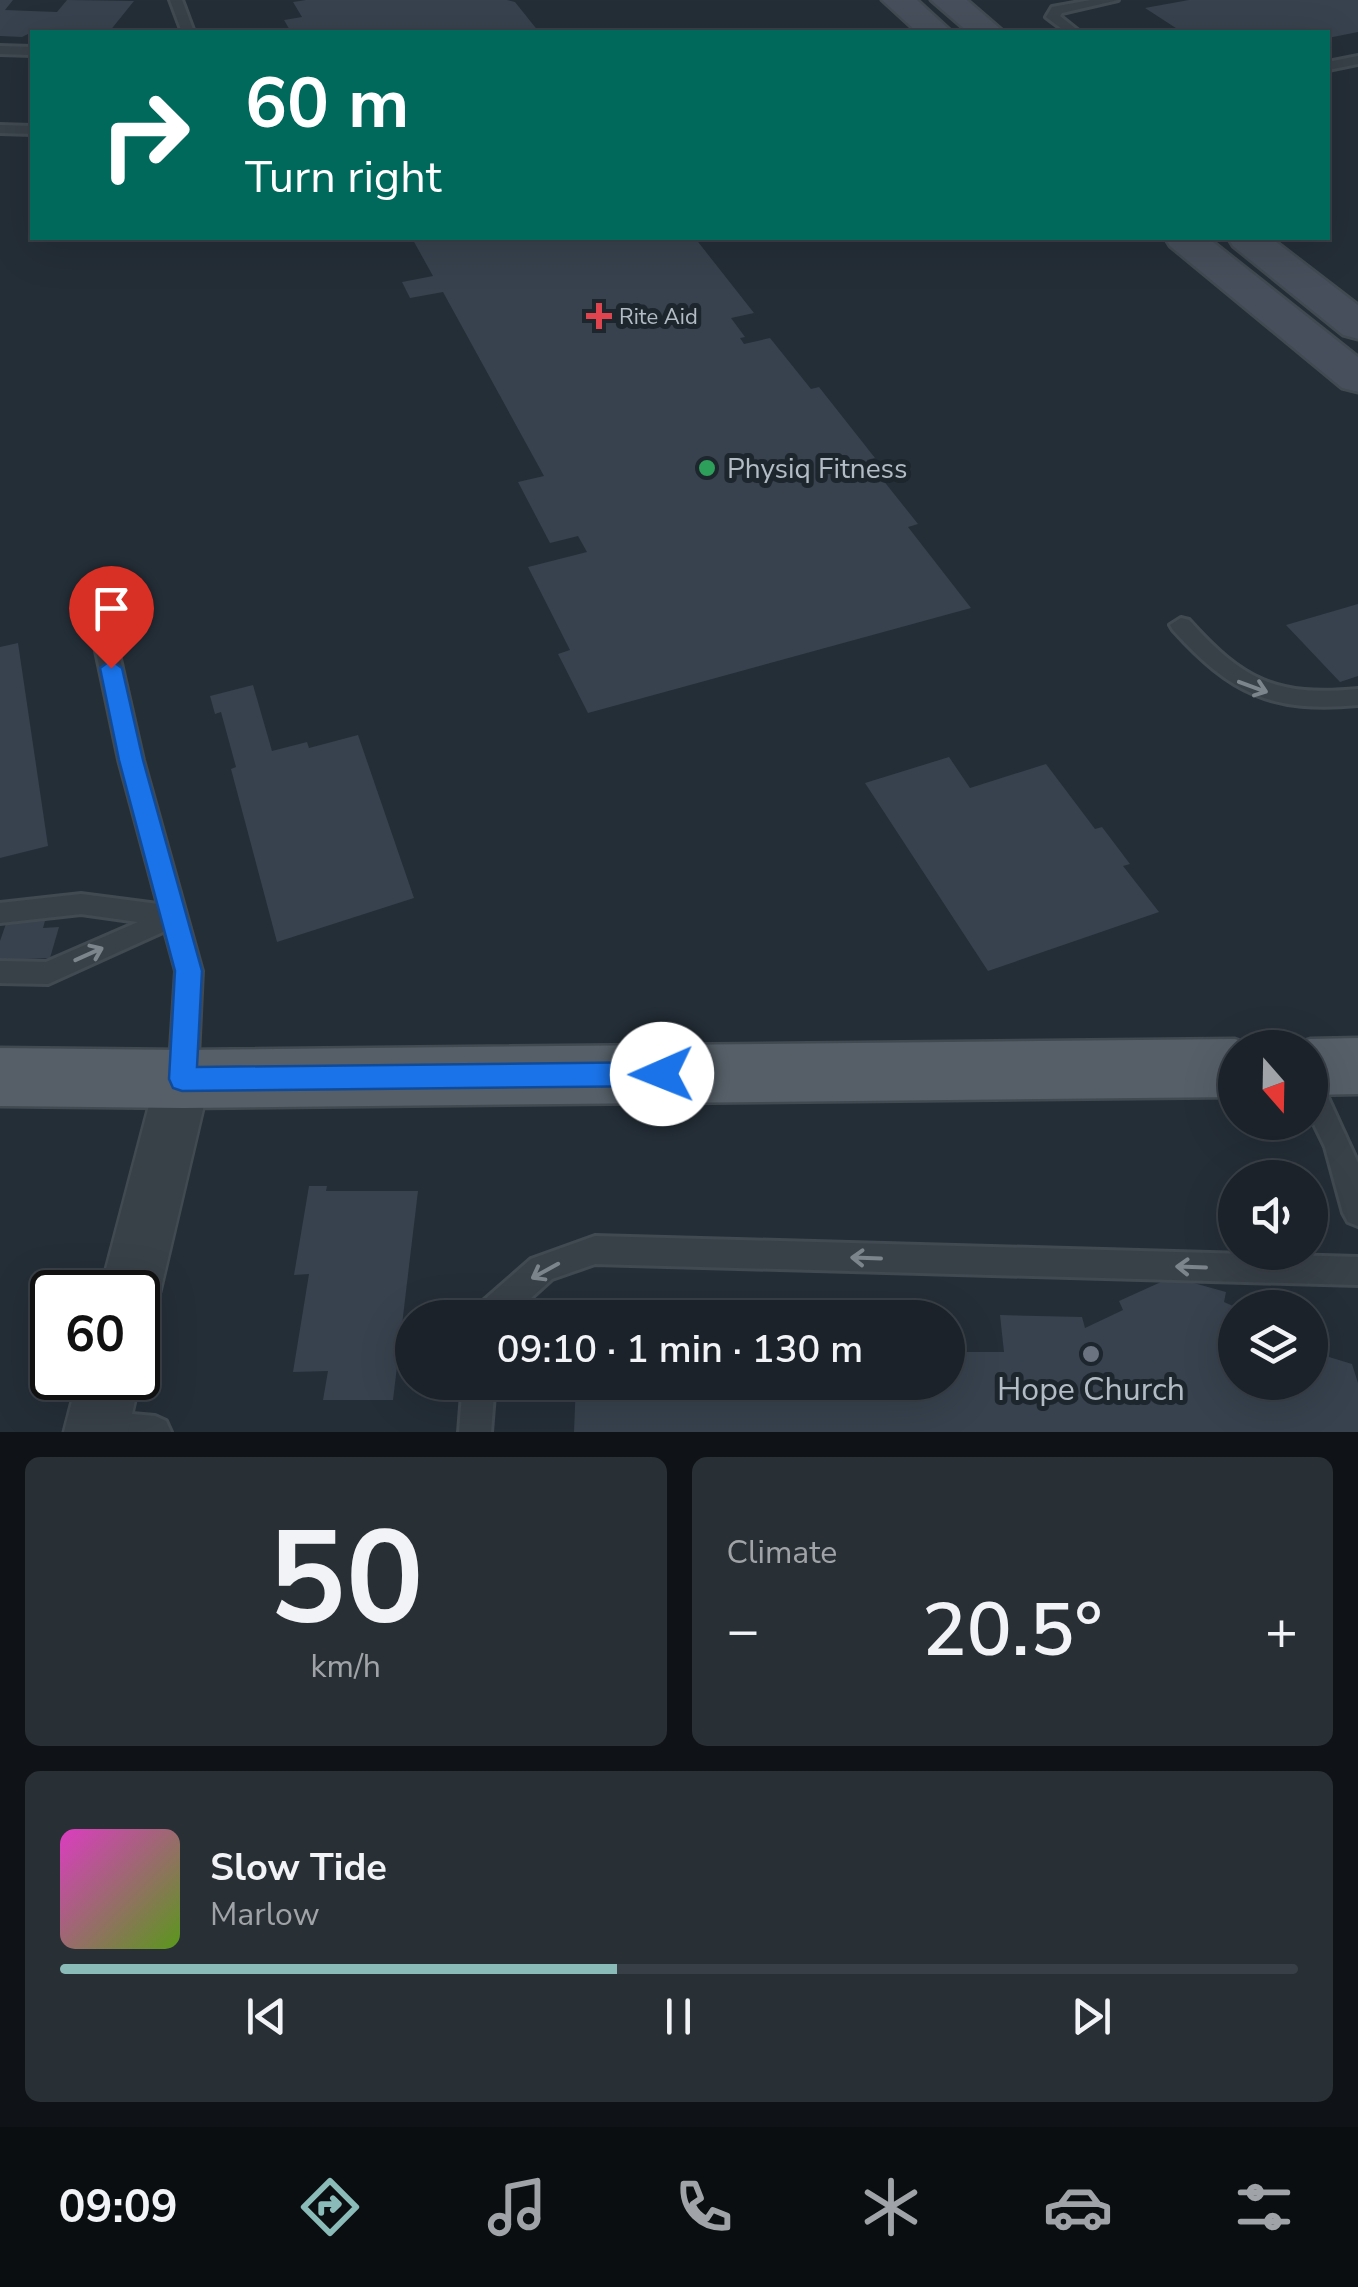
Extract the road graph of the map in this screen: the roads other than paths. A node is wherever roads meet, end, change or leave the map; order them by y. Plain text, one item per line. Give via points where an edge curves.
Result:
1 (176, 0) edge
2 (898, 0) edge
3 (1112, 0) edge
4 (936, 19) edge
5 (187, 30) edge
6 (960, 30) edge
7 (980, 30) edge
8 (1071, 30) edge
9 (0, 50) edge
10 (30, 51) edge
11 (1351, 61) edge
12 (1358, 72) edge
13 (0, 129) edge
14 (30, 130) edge
15 (1250, 240) edge
16 (1198, 249) edge
17 (1358, 326) edge
18 (1358, 356) edge
19 (1358, 379) edge
20 (1181, 625) dead end
21 (104, 637) dead end
22 (1358, 697) edge
23 (0, 913) edge
24 (175, 916) junction
25 (0, 972) edge
26 (1358, 1066) edge
27 (1328, 1067) edge
28 (1218, 1068) edge
29 (0, 1078) edge
30 (182, 1079) junction
31 (1328, 1124) edge
32 (1358, 1213) edge
33 (135, 1270) edge
34 (1358, 1271) edge
35 (507, 1300) edge
36 (478, 1400) edge
37 (475, 1432) edge

1 - 5 lane
2 - 4 main road
3 - 8 lane via 1056,10 1052,17
4 - 6 main road
4 - 7 main road
9 - 10 lane
11 - 12 lane
13 - 14 lane
15 - 17 main road
16 - 18 main road via 1245,267
16 - 19 main road
20 -> 22 lane via 1215,665 1242,684 1280,696
21 - 24 lane
23 - 24 lane via 81,904
25 -> 24 lane via 48,973
24 - 30 lane via 188,971
26 - 27 main road
28 - 30 main road
29 - 30 main road
30 - 33 street
31 - 32 lane
34 -> 35 lane via 595,1250 542,1269
36 - 37 lane

